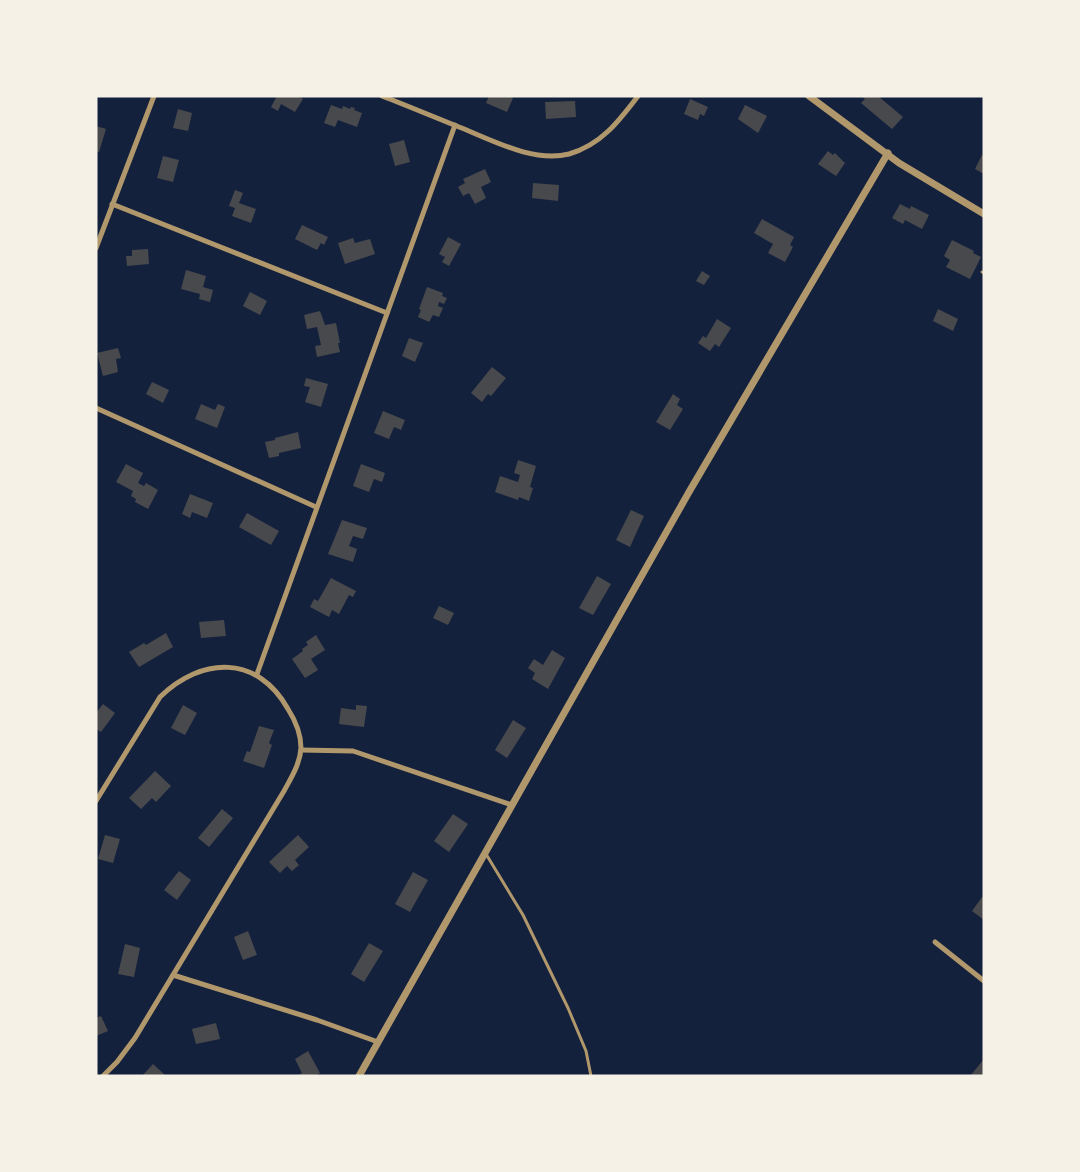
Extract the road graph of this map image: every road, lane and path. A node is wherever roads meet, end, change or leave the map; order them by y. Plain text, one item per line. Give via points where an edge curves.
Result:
1 (154, 96) edge
2 (382, 96) edge
3 (638, 96) edge
4 (809, 96) edge
5 (455, 125) junction
6 (888, 153) junction
7 (112, 204) junction
8 (984, 214) edge
9 (96, 248) edge
10 (387, 313) junction
11 (96, 408) edge
12 (316, 507) junction
13 (256, 674) junction
14 (301, 750) junction
15 (96, 801) edge
16 (512, 805) junction
17 (485, 852) junction
18 (935, 942) dead end
19 (173, 975) junction
20 (984, 981) edge
21 (378, 1042) junction
22 (103, 1076) edge
23 (359, 1076) edge
24 (591, 1076) edge

1 - 7 street
2 - 5 street
3 - 5 street via 601,138 558,156 528,153
4 - 6 street
5 - 10 street
6 - 8 street
6 - 16 street via 689,492
7 - 9 street
7 - 10 street
10 - 12 street
11 - 12 street
12 - 13 street
13 - 14 street via 284,702 300,738
13 - 15 street via 215,668 191,674 170,687 150,712
14 - 16 street via 353,751
14 - 19 street via 284,791
16 - 17 street
17 - 21 street
17 - 24 lane via 524,915 586,1051
18 - 20 street
19 - 21 street
19 - 22 street via 135,1038
21 - 23 street

